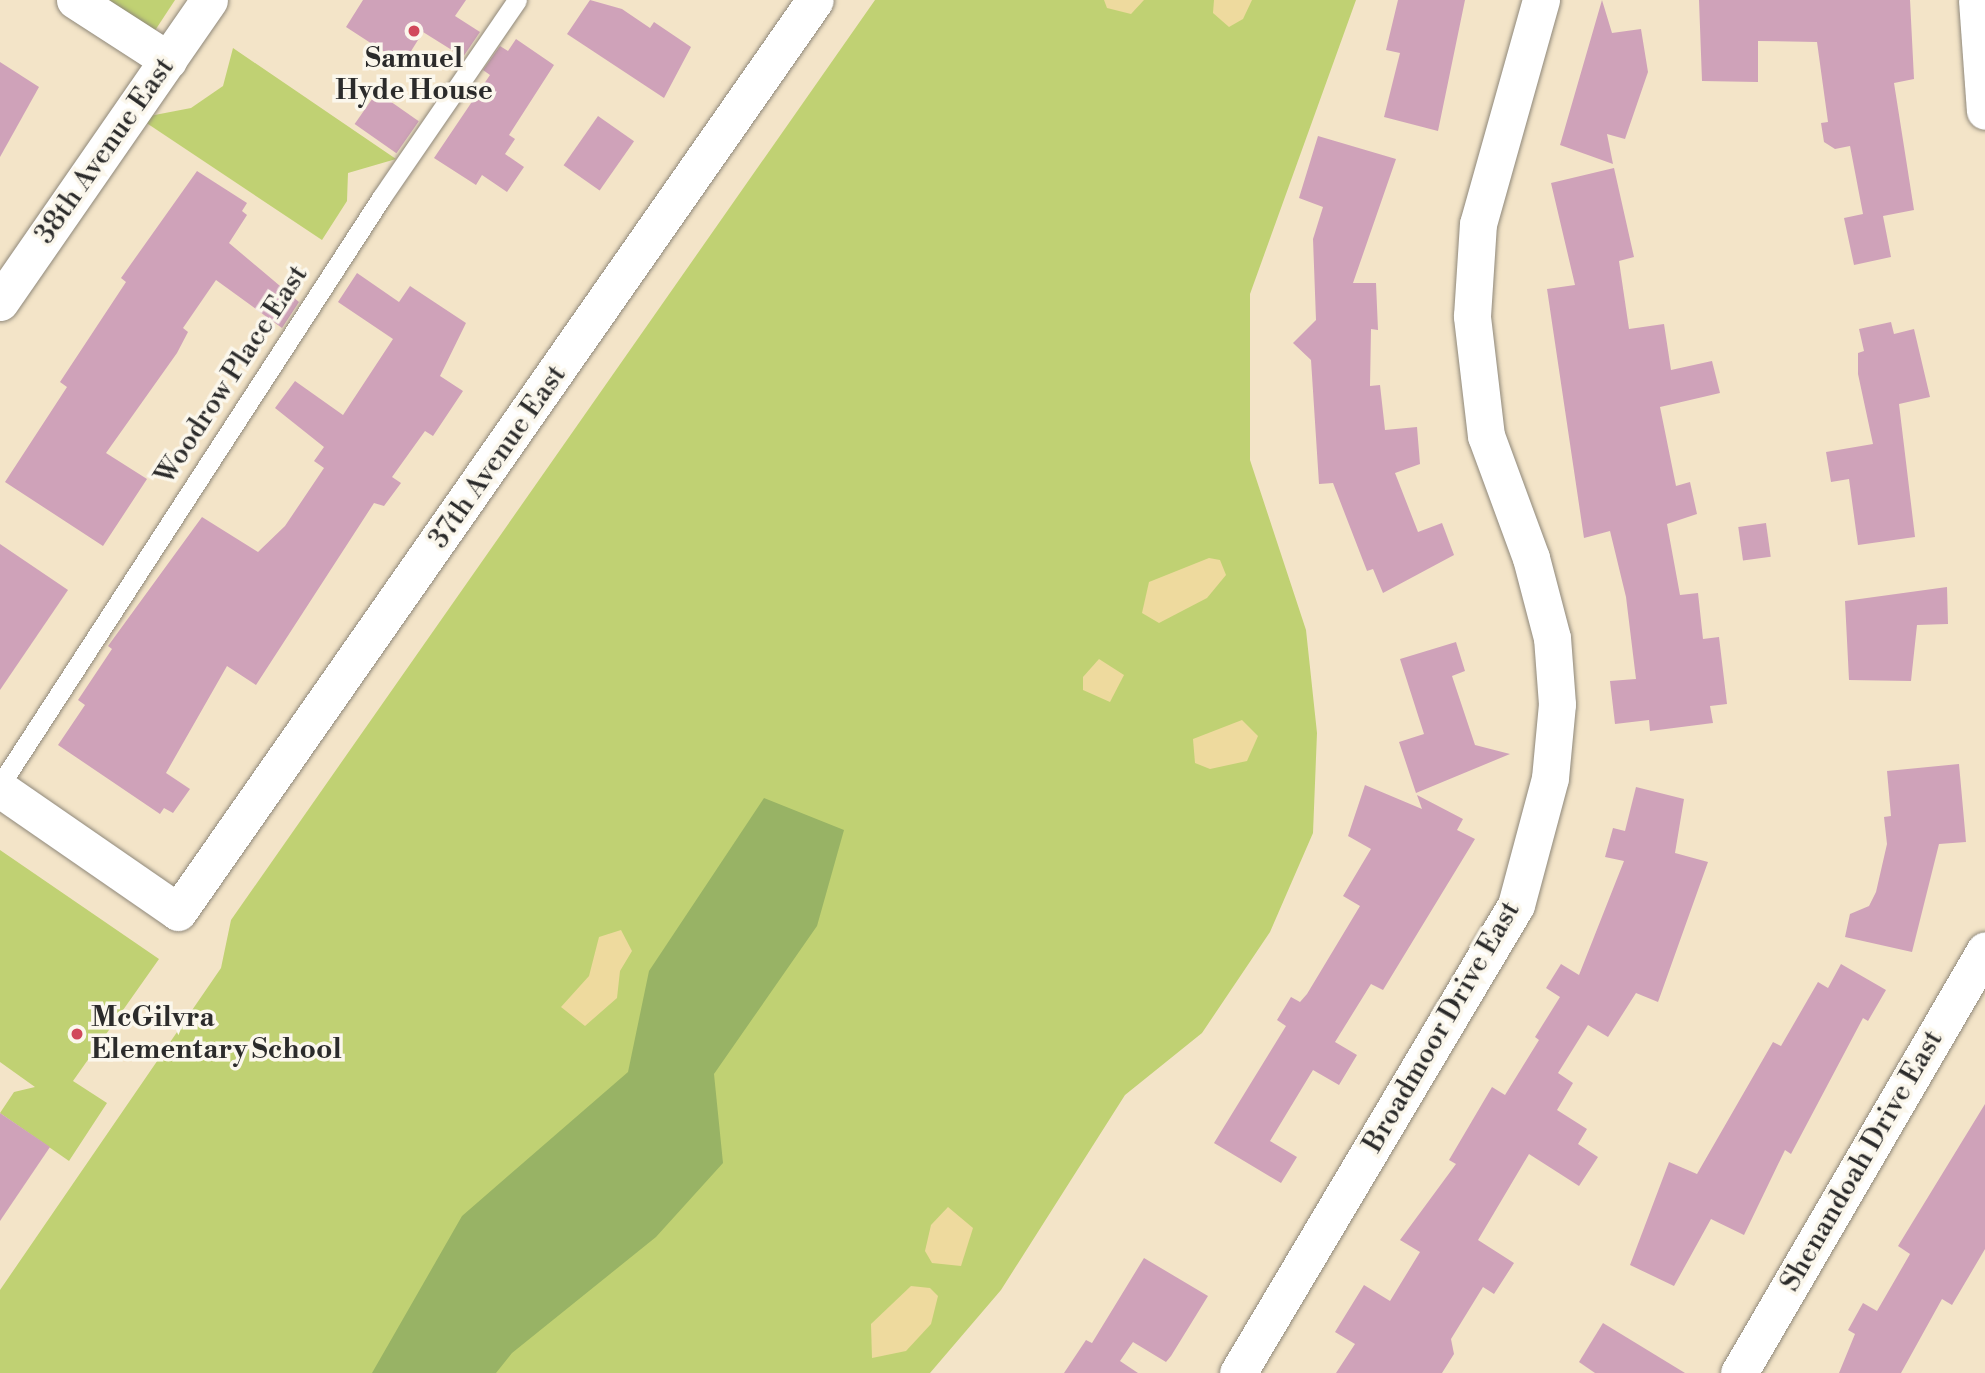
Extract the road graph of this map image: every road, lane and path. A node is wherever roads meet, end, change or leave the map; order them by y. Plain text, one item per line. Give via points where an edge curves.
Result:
1 (75, 0) edge
2 (209, 0) edge
3 (517, 0) edge
4 (815, 0) edge
5 (1541, 0) edge
6 (1977, 0) edge
7 (168, 60) junction
8 (1985, 111) edge
9 (0, 302) edge
10 (0, 787) edge
11 (1985, 950) edge
12 (1238, 1373) edge
13 (1739, 1373) edge

1 - 7 street
2 - 7 street, 38th Avenue East
3 - 10 lane, Woodrow Place East
4 - 10 street, 37th Avenue East via 178,912
5 - 12 street, Broadmoor Drive East via 1478,224 1472,316 1486,436 1531,558 1552,638 1557,704 1550,778 1516,905
6 - 8 street
7 - 9 street, 38th Avenue East
11 - 13 street, Shenandoah Drive East

